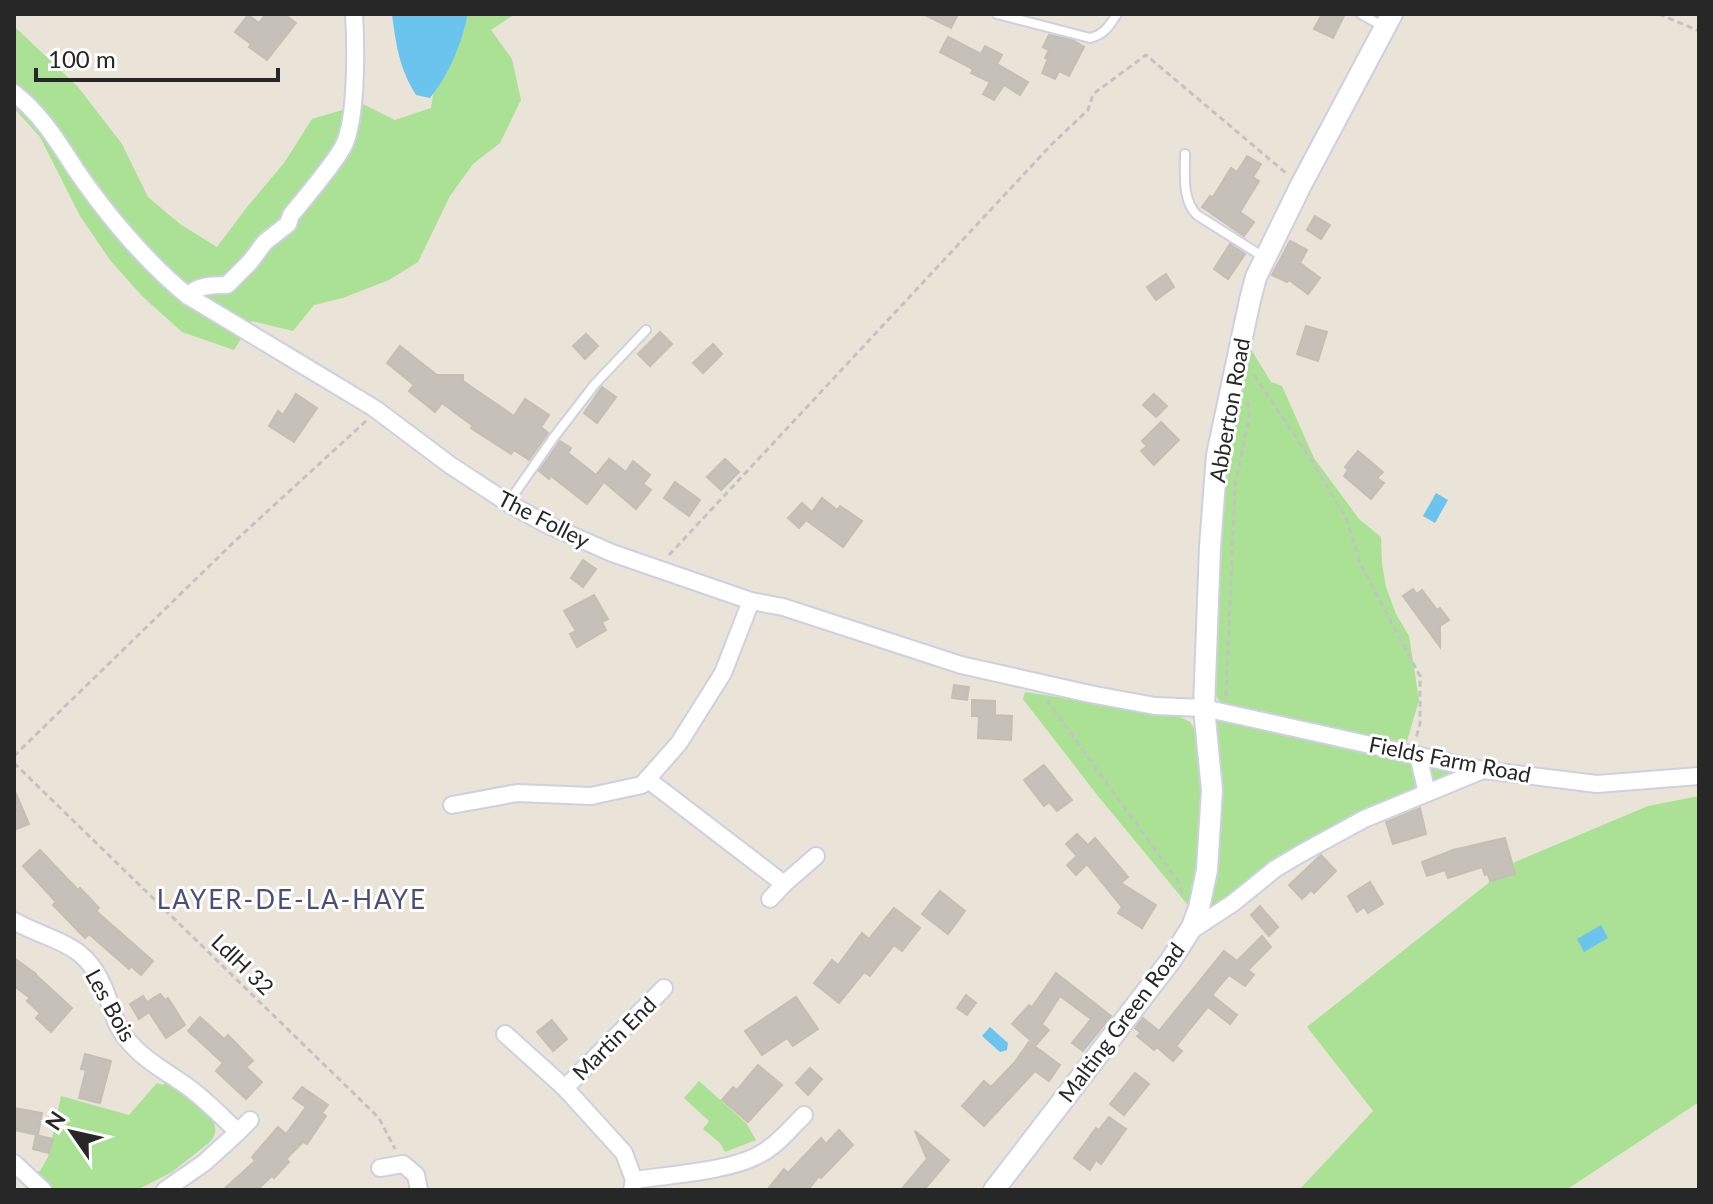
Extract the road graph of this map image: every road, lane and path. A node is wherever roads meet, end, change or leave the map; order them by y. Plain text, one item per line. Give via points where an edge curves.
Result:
1 (354, 14) edge
2 (997, 14) edge
3 (1117, 14) edge
4 (1361, 14) edge
5 (1659, 14) edge
6 (1388, 21) edge
7 (1699, 31) edge
8 (14, 93) edge
9 (1185, 154) dead end
10 (1301, 185) junction
11 (1266, 258) junction
12 (188, 296) junction
13 (646, 330) dead end
14 (1240, 346) junction
15 (1248, 402) dead end
16 (374, 408) junction
17 (508, 503) junction
18 (656, 569) junction
19 (751, 601) junction
20 (1042, 693) dead end
21 (1204, 708) junction
22 (1226, 712) junction
23 (1414, 754) junction
24 (14, 756) edge
25 (14, 763) edge
26 (1483, 770) junction
27 (1699, 776) edge
28 (647, 779) junction
29 (1427, 793) junction
30 (452, 805) dead end
31 (816, 856) dead end
32 (784, 884) junction
33 (1183, 898) dead end
34 (770, 899) dead end
35 (14, 921) edge
36 (1189, 932) junction
37 (664, 988) dead end
38 (505, 1034) dead end
39 (565, 1088) junction
40 (804, 1115) dead end
41 (14, 1163) edge
42 (403, 1164) junction
43 (380, 1168) dead end
44 (633, 1185) edge
45 (43, 1190) edge
46 (165, 1190) edge
47 (419, 1190) edge
48 (994, 1190) edge

1 - 12 street via 354,84 344,144 288,224 227,285 193,290
2 - 3 lane via 1090,38 1108,30
4 - 6 lane
5 - 7 path
6 - 10 street, Abberton Road
8 - 12 street, The Folley via 51,132 108,214
9 - 11 lane via 1190,208
10 - 11 street, Abberton Road
10 - 18 path via 1146,55 1093,94 1088,110
11 - 14 street, Abberton Road via 1256,277
12 - 16 street, The Folley
13 - 17 lane via 595,384
14 - 21 street, Abberton Road via 1217,455
14 - 23 path via 1255,379 1347,520 1360,563 1420,676
15 - 22 path via 1235,486
16 - 17 street, The Folley
16 - 24 path
17 - 18 street, The Folley
18 - 19 street, The Folley
19 - 21 street, The Folley via 961,665 1155,706
19 - 28 street via 723,673 679,743
20 - 33 path via 1179,883
21 - 22 street, Fields Farm Road
21 - 36 street, Abberton Road via 1212,790 1207,870
22 - 23 street, Fields Farm Road
23 - 26 street, Fields Farm Road
23 - 29 street
25 - 42 path, LdlH 32 via 379,1118
26 - 27 street, Fields Farm Road via 1597,784
26 - 29 street, Malting Green Road
28 - 30 street via 642,785 591,796 517,793
28 - 32 street
29 - 36 street, Malting Green Road via 1300,854
31 - 32 street
32 - 34 street
35 - 46 street, Les Bois via 76,949 96,971 123,1036 145,1059 244,1126
36 - 48 street, Malting Green Road
37 - 39 street, Martin End
38 - 39 street
39 - 44 street via 624,1153
40 - 44 street via 768,1148 746,1160
41 - 45 street
42 - 43 street
42 - 47 street via 416,1175

